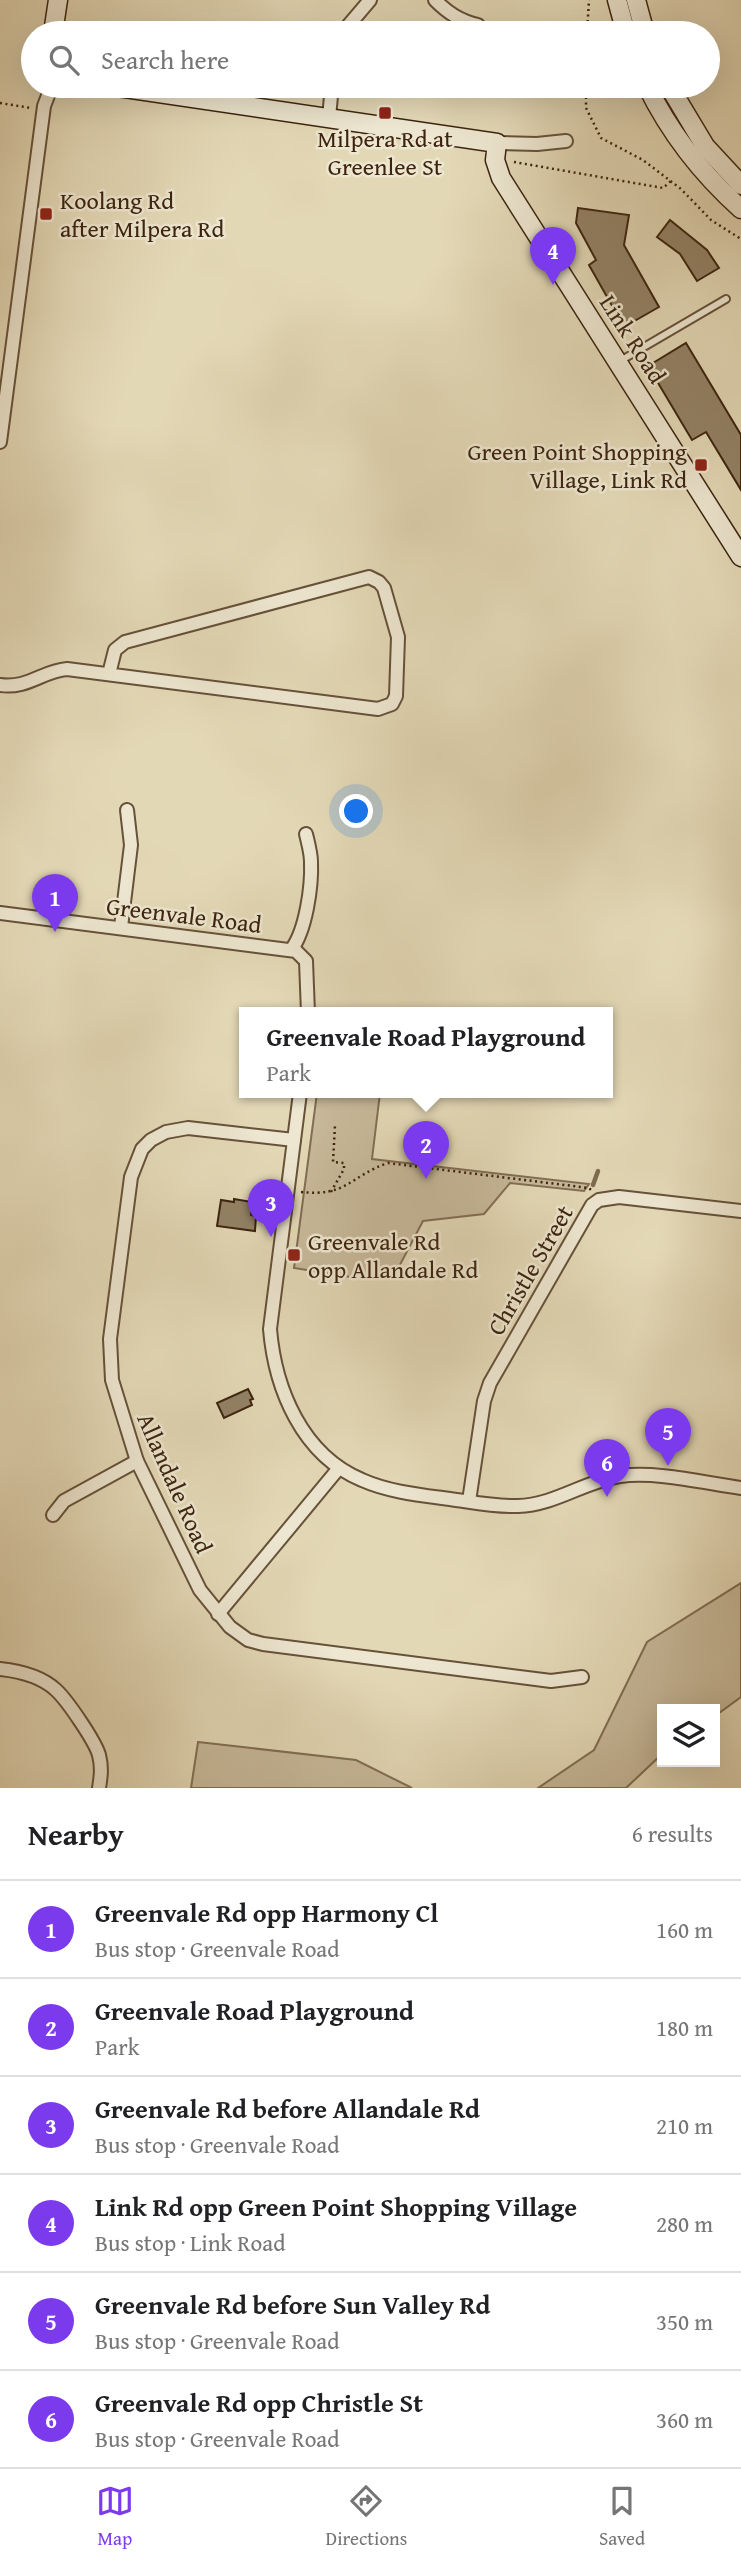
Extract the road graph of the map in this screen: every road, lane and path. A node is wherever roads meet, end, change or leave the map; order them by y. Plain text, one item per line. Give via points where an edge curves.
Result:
1 (58, 0) edge
2 (351, 0) edge
3 (435, 0) edge
4 (589, 0) edge
5 (617, 0) edge
6 (636, 0) edge
7 (366, 5) edge
8 (55, 21) edge
9 (352, 21) edge
10 (462, 21) edge
11 (588, 21) edge
12 (623, 21) edge
13 (642, 21) edge
14 (47, 98) edge
15 (195, 98) edge
16 (330, 98) edge
17 (586, 98) edge
18 (654, 98) edge
19 (676, 98) edge
20 (0, 103) edge
21 (31, 108) dead end
22 (328, 117) junction
23 (566, 141) dead end
24 (497, 143) junction
25 (514, 163) dead end
26 (671, 181) junction
27 (741, 186) edge
28 (741, 209) edge
29 (741, 239) edge
30 (726, 299) dead end
31 (619, 362) junction
32 (6, 365) edge
33 (0, 442) edge
34 (741, 557) edge
35 (109, 674) junction
36 (0, 685) edge
37 (127, 810) dead end
38 (306, 834) dead end
39 (0, 913) edge
40 (121, 927) junction
41 (291, 950) junction
42 (308, 1007) edge
43 (299, 1098) edge
44 (335, 1125) dead end
45 (294, 1140) junction
46 (288, 1190) junction
47 (331, 1192) junction
48 (603, 1199) junction
49 (741, 1211) edge
50 (137, 1461) junction
51 (339, 1468) junction
52 (741, 1488) edge
53 (469, 1501) junction
54 (53, 1515) dead end
55 (218, 1614) junction
56 (0, 1669) edge
57 (582, 1677) dead end
58 (99, 1788) edge

1 - 8 street
2 - 7 street
3 - 10 street
4 - 11 path
5 - 12 street
6 - 13 street
7 - 9 street
14 - 32 street
15 - 22 street
16 - 22 street
17 - 26 path via 586,108 601,138
18 - 28 street via 683,146
19 - 27 street via 705,146
20 - 21 path
22 - 24 street
23 - 24 street
24 - 31 street, Link Road via 495,159 501,178
25 - 26 path via 663,188
26 - 29 path via 711,220
30 - 31 lane
31 - 34 street, Link Road
32 - 33 street
35 - 35 street via 378,709 392,704 396,696 398,638 384,588 369,577 125,642 115,650
35 - 36 street via 62,669 19,686
37 - 40 street via 131,845
38 - 41 street via 312,861 300,939
39 - 40 street, Greenvale Road
40 - 41 street, Greenvale Road
41 - 42 street, Greenvale Road via 300,952 306,961
43 - 45 street
44 - 47 path via 333,1162 344,1163 344,1169
45 - 46 street
45 - 50 street, Allandale Road via 188,1128 166,1132 142,1149 131,1177 109,1358
46 - 47 path
46 - 51 street via 270,1329 272,1354 295,1419
47 - 48 path via 388,1163 589,1188
48 - 49 street, Christle Street
48 - 53 street, Christle Street via 586,1213 490,1383
50 - 54 street via 64,1501
50 - 55 street, Allandale Road via 200,1590
51 - 53 street via 390,1490
51 - 55 street
52 - 53 street via 620,1476 544,1502 518,1506
55 - 57 street, Allandale Road via 238,1634 263,1644 551,1681
56 - 58 street via 29,1675 56,1690 99,1752

